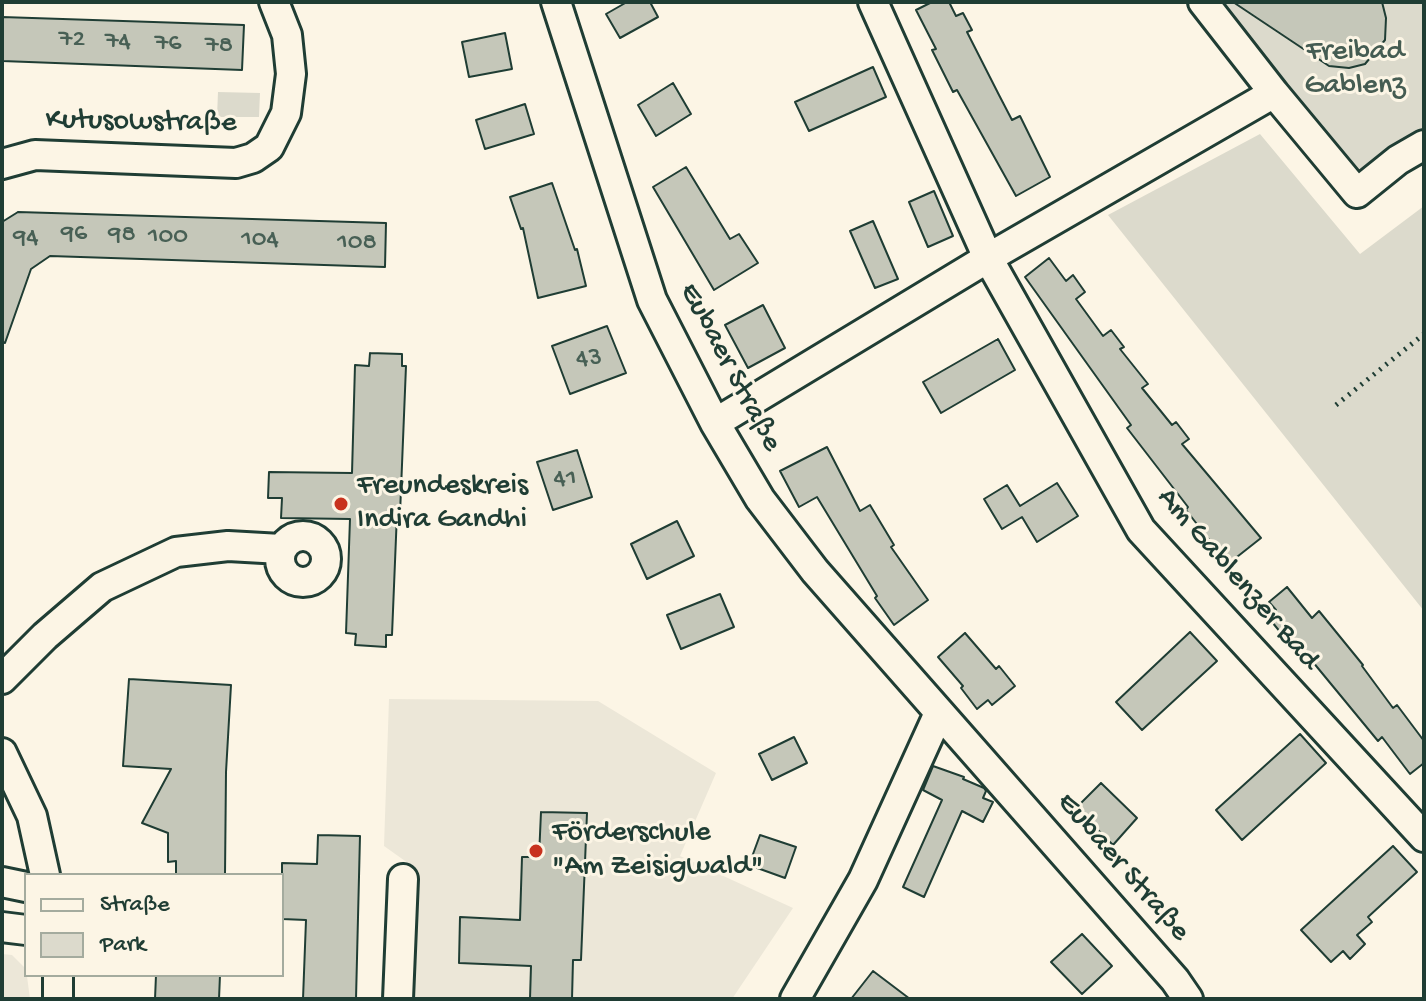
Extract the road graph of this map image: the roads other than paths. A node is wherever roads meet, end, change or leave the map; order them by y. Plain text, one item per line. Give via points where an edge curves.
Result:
1 (274, 2) edge
2 (556, 2) edge
3 (873, 2) edge
4 (1203, 2) edge
5 (1274, 93) junction
6 (1424, 145) edge
7 (2, 164) edge
8 (988, 258) junction
9 (715, 423) junction
10 (281, 549) dead end
11 (2, 679) edge
12 (939, 713) junction
13 (2, 753) edge
14 (10, 787) edge
15 (1424, 837) edge
16 (45, 873) edge
17 (403, 879) dead end
18 (2, 882) edge
19 (24, 887) edge
20 (2, 927) edge
21 (24, 930) edge
22 (58, 977) edge
23 (58, 999) edge
24 (398, 999) edge
25 (795, 999) edge
26 (1188, 999) edge

1 - 7 street, Kutusowstraße via 287,35 290,87 286,113 269,147 253,158 236,163 35,155
2 - 9 street, Eubaer Straße via 652,300
3 - 8 street, Am Gablenzer Bad
4 - 5 street
5 - 6 street via 1357,193
5 - 8 street
8 - 9 street
8 - 15 street, Am Gablenzer Bad via 1141,530
9 - 12 street, Eubaer Straße via 760,499 815,571
10 - 11 street via 228,546 176,552 102,587
12 - 25 street via 863,880
12 - 26 street, Eubaer Straße
13 - 14 street
14 - 16 street via 32,816
17 - 24 street
18 - 19 street
20 - 21 street
22 - 23 street

